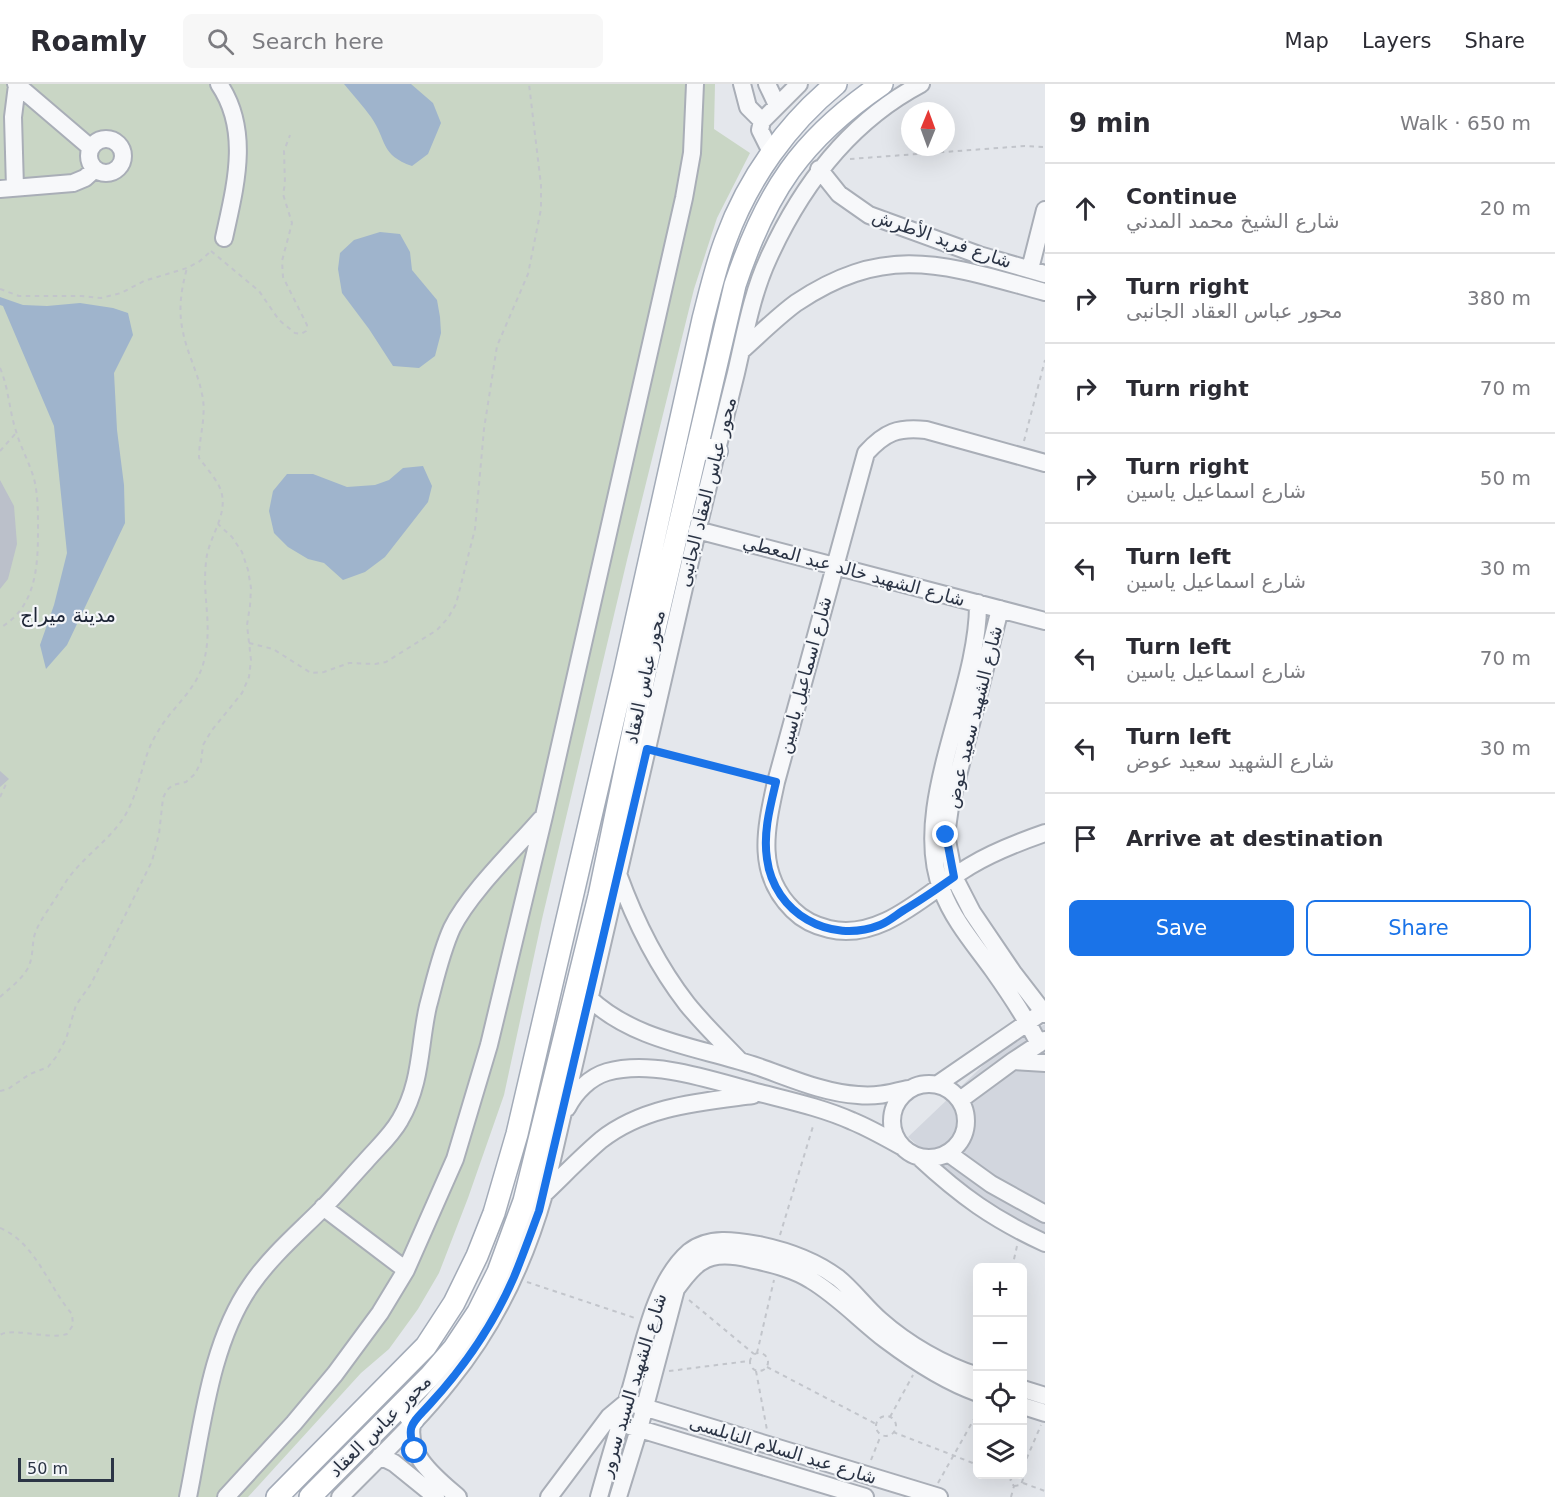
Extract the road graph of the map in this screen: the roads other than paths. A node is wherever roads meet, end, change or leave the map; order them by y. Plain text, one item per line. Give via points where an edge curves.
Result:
1 (16, 84) edge
2 (219, 84) edge
3 (695, 84) edge
4 (742, 84) edge
5 (767, 84) edge
6 (799, 84) edge
7 (836, 84) edge
8 (882, 84) edge
9 (921, 84) edge
10 (777, 105) junction
11 (762, 121) junction
12 (91, 148) junction
13 (771, 152) junction
14 (823, 165) junction
15 (95, 169) junction
16 (7, 188) edge
17 (1045, 210) edge
18 (224, 238) road end
19 (979, 255) junction
20 (1038, 271) edge
21 (974, 273) junction
22 (1045, 292) edge
23 (741, 351) junction
24 (707, 449) junction
25 (1045, 463) edge
26 (697, 530) junction
27 (835, 566) junction
28 (978, 603) junction
29 (1000, 609) junction
30 (657, 617) junction
31 (1045, 621) edge
32 (635, 624) junction
33 (634, 674) junction
34 (544, 816) junction
35 (1045, 833) edge
36 (618, 874) junction
37 (947, 882) junction
38 (597, 933) junction
39 (589, 998) junction
40 (1045, 1012) edge
41 (1028, 1022) junction
42 (1042, 1042) edge
43 (741, 1061) junction
44 (1013, 1061) junction
45 (1045, 1063) edge
46 (938, 1084) junction
47 (908, 1089) junction
48 (763, 1094) junction
49 (960, 1100) junction
50 (553, 1120) junction
51 (901, 1146) junction
52 (948, 1153) junction
53 (919, 1157) junction
54 (544, 1194) junction
55 (323, 1207) junction
56 (1045, 1214) edge
57 (1045, 1243) edge
58 (776, 1257) junction
59 (406, 1270) junction
60 (952, 1375) junction
61 (973, 1376) edge
62 (973, 1390) edge
63 (1027, 1390) edge
64 (1045, 1396) edge
65 (627, 1402) junction
66 (645, 1407) junction
67 (1027, 1409) edge
68 (407, 1413) junction
69 (1043, 1419) edge
70 (621, 1423) junction
71 (639, 1429) junction
72 (380, 1456) junction
73 (431, 1487) edge
74 (935, 1496) edge
75 (188, 1497) edge
76 (226, 1497) edge
77 (277, 1497) edge
78 (310, 1497) edge
79 (340, 1497) edge
80 (458, 1497) edge
81 (549, 1497) edge
82 (598, 1497) edge
83 (618, 1497) edge
84 (865, 1497) edge

1 - 12 street
1 - 16 street
2 - 18 street via 235,118 238,141 237,177
3 - 34 street via 692,153 684,198
4 - 11 street via 748,107
5 - 10 street
6 - 10 street
7 - 13 main road, محور عباس العقاد
8 - 24 main road, محور عباس العقاد via 827,126 783,177 764,211 735,285
9 - 14 street, محور عباس العقاد الجانبى via 864,122
10 - 11 street
11 - 13 street via 760,130
12 - 15 street via 89,159
12 - 15 street via 99,140 110,140 122,152 120,163 112,171
13 - 32 main road, محور عباس العقاد via 739,206 718,264
14 - 19 street, شارع فريد الأطرش via 839,194 869,215
14 - 23 street, محور عباس العقاد الجانبى via 788,218 758,281
15 - 16 street via 73,183
17 - 20 street
19 - 20 street, شارع فريد الأطرش
19 - 21 street
21 - 22 street, شارع فريد الأطرش
21 - 23 street, شارع فريد الأطرش via 913,263 878,266 849,275 795,305
23 - 24 street, محور عباس العقاد الجانبى
24 - 26 street, محور عباس العقاد الجانبى
24 - 30 main road, محور عباس العقاد
25 - 27 street, شارع اسماعيل ياسين via 926,430 892,432 866,453
26 - 27 street, شارع الشهيد خالد عبد المعطي
26 - 36 street, محور عباس العقاد الجانبى
27 - 28 street, شارع الشهيد خالد عبد المعطي
27 - 37 street, شارع اسماعيل ياسين via 767,821 767,860 772,881 798,916 839,931 861,931 882,924
28 - 29 street, شارع الشهيد خالد عبد المعطي
28 - 37 street, شارع الشهيد سعيد عوض via 973,656 933,829 934,858
29 - 31 street, شارع الشهيد خالد عبد المعطي
29 - 37 street, شارع الشهيد سعيد عوض via 950,807
30 - 32 main road via 642,628
30 - 33 main road, محور عباس العقاد
32 - 33 main road, محور عباس العقاد
33 - 38 main road, محور عباس العقاد
33 - 77 main road, محور عباس العقاد via 517,1134 477,1256 454,1303 426,1346
34 - 55 street via 478,890 453,927 428,1010 413,1090 402,1118
34 - 59 street via 475,1095 455,1159
35 - 37 street, شارع اسماعيل ياسين via 999,851
36 - 38 street, محور عباس العقاد الجانبى
36 - 43 street via 643,935 666,975 688,1005
37 - 40 street, شارع الشهيد سعيد عوض
37 - 41 street, شارع الشهيد سعيد عوض via 955,918
38 - 39 street, محور عباس العقاد الجانبى
38 - 50 main road, محور عباس العقاد
39 - 43 street via 615,1018 660,1038
39 - 50 street, محور عباس العقاد الجانبى
40 - 41 street
41 - 42 street, شارع الشهيد سعيد عوض
41 - 46 street
42 - 44 street
43 - 47 street via 856,1095 876,1096
44 - 45 street
44 - 49 street
46 - 47 street
46 - 49 street
47 - 51 street via 900,1096 891,1116 891,1127
48 - 50 street via 698,1077 630,1068 605,1072 584,1085
48 - 51 street via 854,1122
48 - 54 street via 697,1102 640,1117 601,1140
49 - 52 street via 966,1129
50 - 54 street, محور عباس العقاد الجانبى
50 - 68 main road, محور عباس العقاد via 498,1272 478,1312
51 - 53 street
52 - 53 street
52 - 56 street
53 - 57 street via 972,1203
54 - 68 street, محور عباس العقاد الجانبى via 514,1277 485,1330 430,1404
55 - 59 street
55 - 75 street via 250,1286 228,1327 213,1375
58 - 60 street, شارع الشهيد السيد سرور via 920,1364
58 - 60 street, شارع الشهيد السيد سرور via 803,1258 840,1280 881,1320
58 - 65 street, شارع الشهيد السيد سرور via 736,1240 712,1242 691,1251 675,1266 650,1323
58 - 66 street, شارع الشهيد السيد سرور via 718,1256 701,1261 687,1274 676,1289
59 - 76 street via 335,1374
60 - 61 street, شارع الشهيد السيد سرور
60 - 62 street, شارع الشهيد السيد سرور
63 - 64 street
65 - 66 street, شارع عبد السلام النابلسى
65 - 70 street, شارع الشهيد السيد سرور
65 - 81 street via 609,1417
66 - 71 street, شارع الشهيد السيد سرور
66 - 74 street, شارع عبد السلام النابلسى
67 - 69 street
68 - 72 street, محور عباس العقاد الجانبى
68 - 73 street via 410,1437
68 - 78 main road, محور عباس العقاد
70 - 71 street, شارع عبد السلام النابلسى
70 - 82 street, شارع الشهيد السيد سرور
71 - 83 street, شارع الشهيد السيد سرور
71 - 84 street, شارع عبد السلام النابلسى
72 - 73 street
72 - 79 street, محور عباس العقاد الجانبى
73 - 80 street

